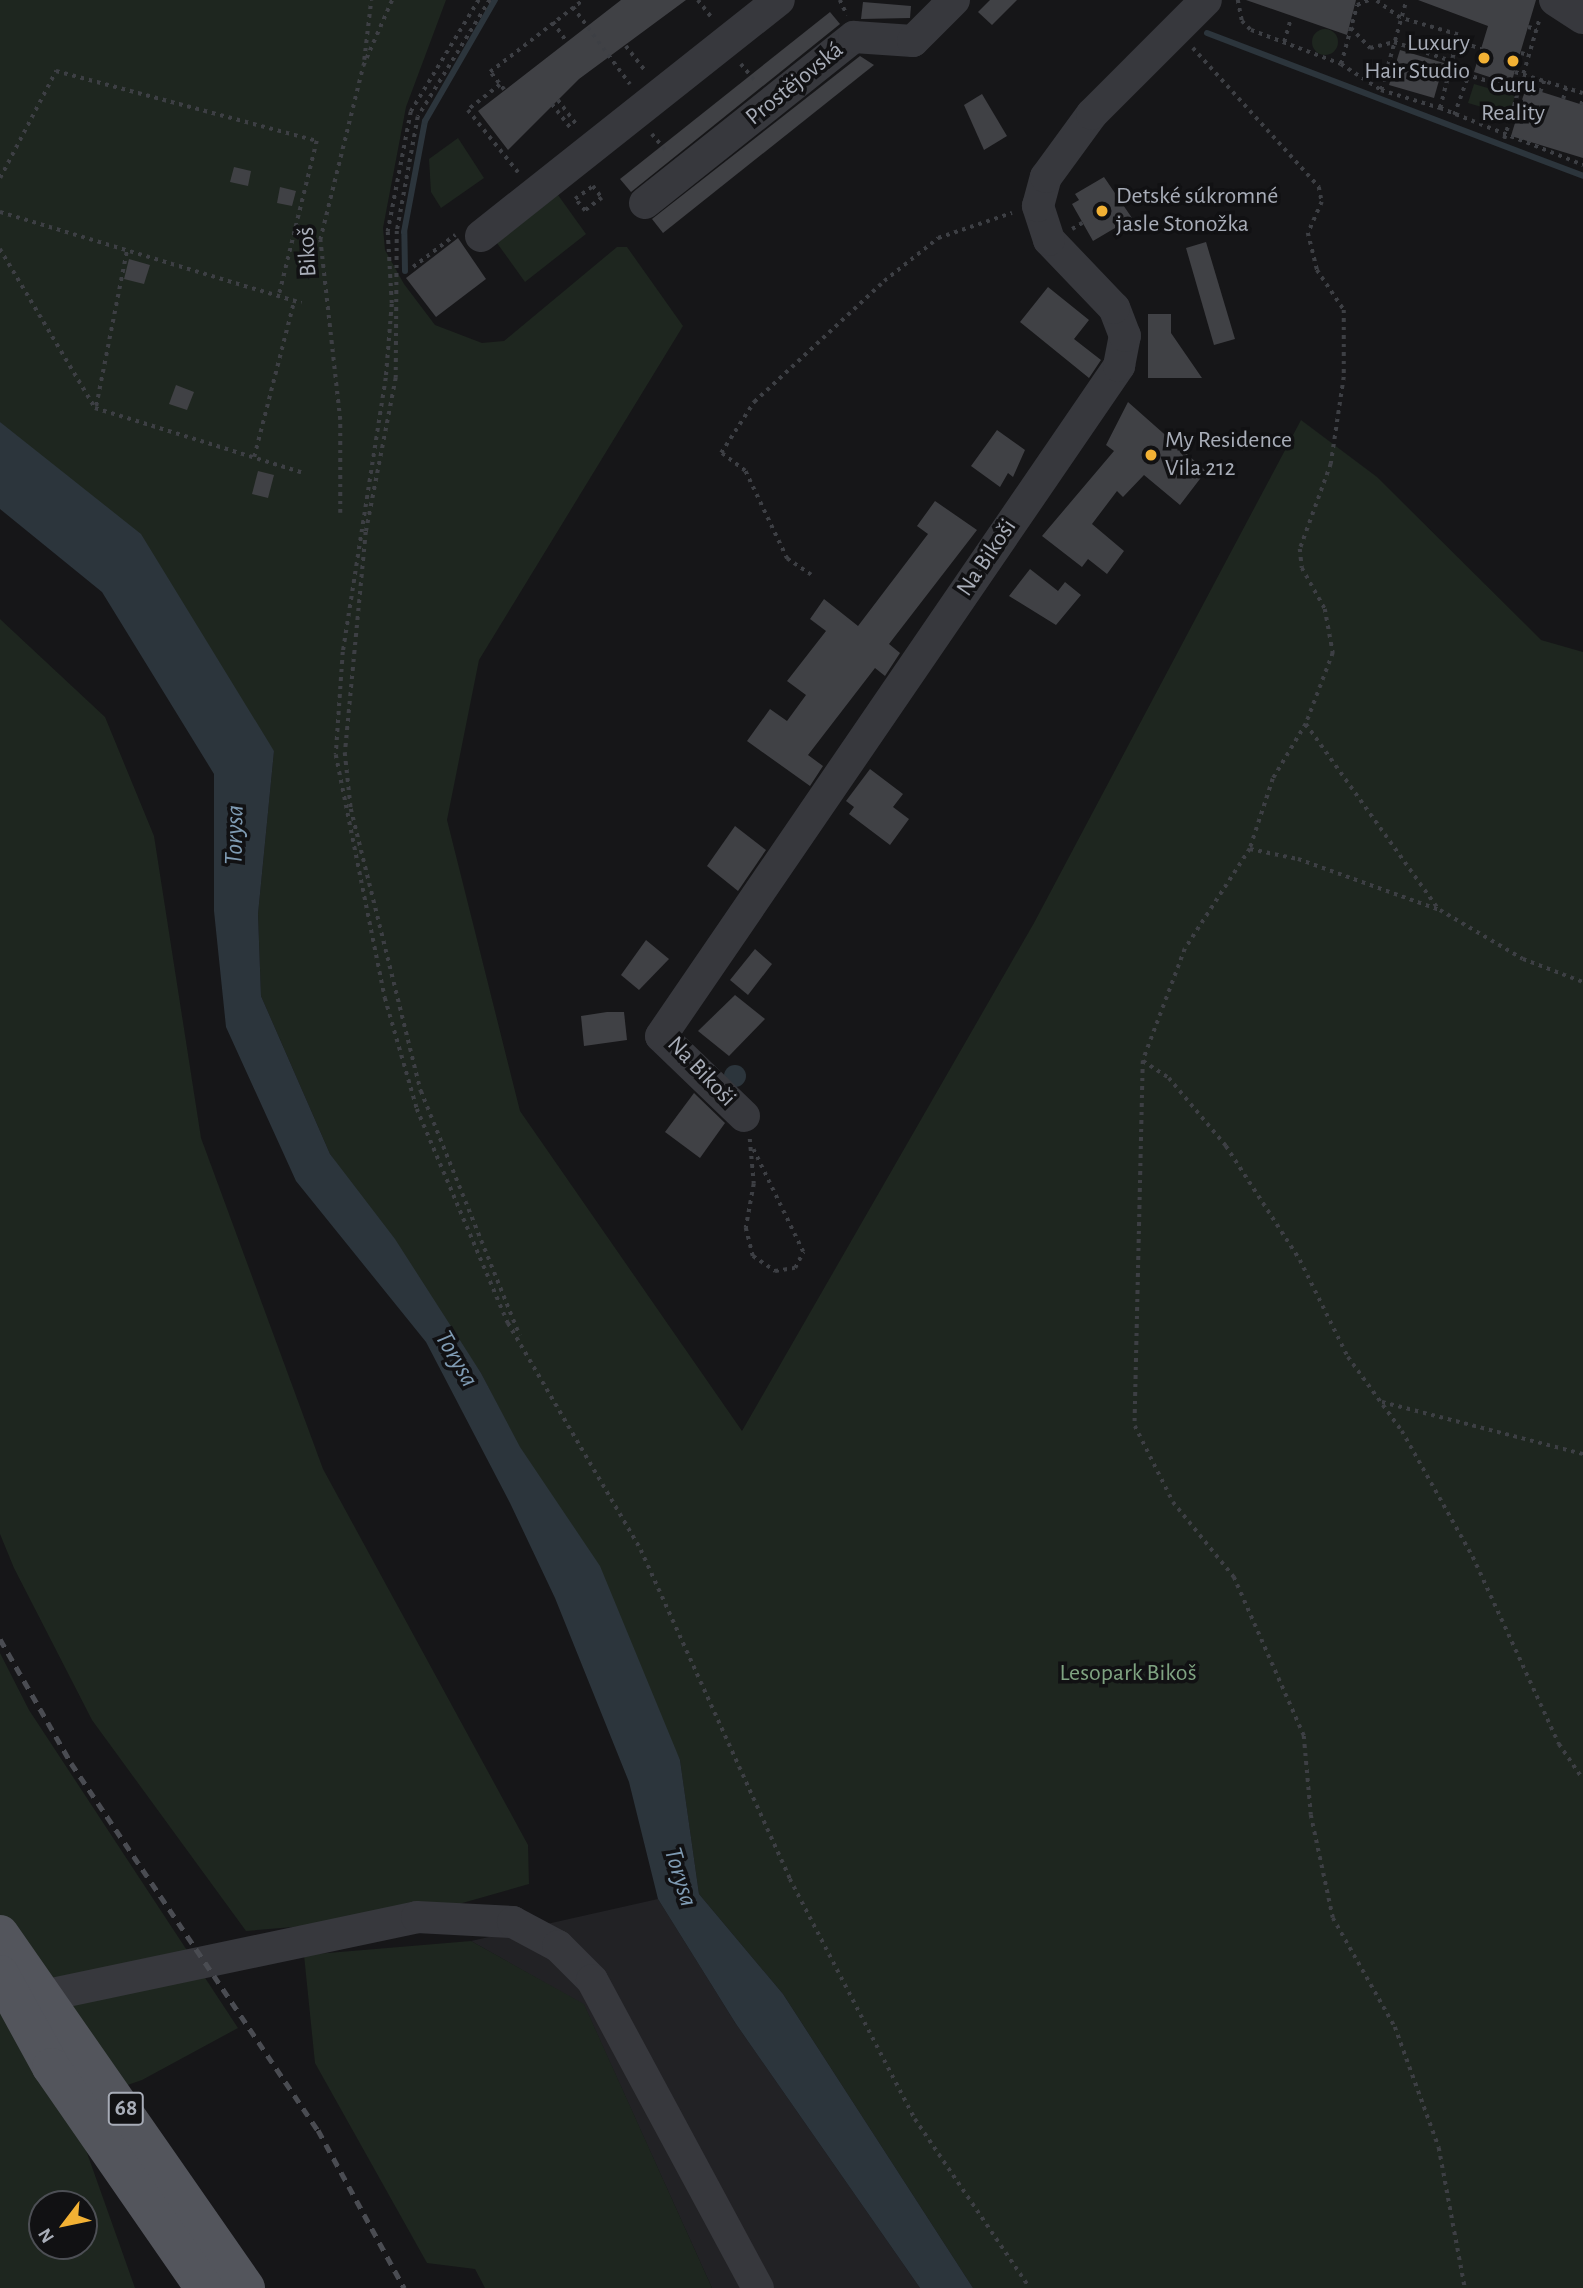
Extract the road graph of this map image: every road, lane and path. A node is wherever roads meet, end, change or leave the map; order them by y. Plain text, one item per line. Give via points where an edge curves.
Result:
1 (371, 0) edge
2 (392, 0) edge
3 (479, 0) edge
4 (490, 0) edge
5 (583, 0) edge
6 (698, 0) edge
7 (779, 0) edge
8 (840, 0) edge
9 (954, 0) edge
10 (1206, 0) edge
11 (1238, 0) edge
12 (1369, 0) edge
13 (1375, 0) edge
14 (1406, 1) edge
15 (1358, 3) edge
16 (1549, 5) edge
17 (573, 7) junction
18 (721, 13) dead end
19 (846, 13) dead end
20 (1291, 18) dead end
21 (1400, 18) junction
22 (1583, 18) edge
23 (713, 19) junction
24 (553, 22) junction
25 (704, 26) dead end
26 (1176, 26) junction
27 (1528, 27) dead end
28 (1351, 28) junction
29 (1537, 29) junction
30 (1457, 40) junction
31 (566, 42) dead end
32 (1284, 42) junction
33 (1394, 42) junction
34 (626, 46) dead end
35 (1481, 48) dead end
36 (1521, 52) dead end
37 (1529, 55) junction
38 (1451, 61) junction
39 (655, 64) dead end
40 (1341, 64) junction
41 (363, 66) junction
42 (1449, 71) junction
43 (646, 72) junction
44 (1515, 72) dead end
45 (1524, 74) junction
46 (1468, 76) junction
47 (1544, 81) junction
48 (630, 84) junction
49 (500, 85) junction
50 (1566, 87) junction
51 (504, 90) dead end
52 (1381, 90) junction
53 (1520, 90) junction
54 (619, 92) dead end
55 (1540, 92) dead end
56 (1583, 95) edge
57 (1563, 99) dead end
58 (558, 100) dead end
59 (552, 104) dead end
60 (1581, 105) dead end
61 (1440, 108) junction
62 (1454, 116) junction
63 (588, 117) dead end
64 (577, 125) junction
65 (572, 130) junction
66 (561, 138) dead end
67 (1504, 139) junction
68 (1550, 148) dead end
69 (1549, 154) junction
70 (528, 164) dead end
71 (1583, 165) edge
72 (0, 178) edge
73 (575, 199) joint
74 (645, 203) dead end
75 (1038, 206) junction
76 (0, 212) edge
77 (486, 231) joint
78 (0, 249) edge
79 (127, 250) junction
80 (413, 267) dead end
81 (279, 296) junction
82 (294, 301) junction
83 (302, 303) dead end
84 (95, 408) junction
85 (254, 457) junction
86 (301, 471) dead end
87 (340, 513) dead end
88 (811, 575) dead end
89 (1306, 724) junction
90 (1250, 849) junction
91 (1440, 910) junction
92 (1583, 982) edge
93 (1143, 1061) junction
94 (744, 1116) joint
95 (753, 1149) junction
96 (520, 1338) junction
97 (1381, 1402) junction
98 (1583, 1454) edge
99 (1583, 1779) edge
100 (0, 1934) edge
101 (0, 1974) edge
102 (43, 1996) junction
103 (177, 2249) junction
104 (181, 2288) edge
105 (204, 2288) edge
106 (246, 2288) edge
107 (758, 2288) edge
108 (1030, 2288) edge
109 (1465, 2288) edge

1 - 41 path
2 - 41 path, Bikoš
3 - 96 path via 411,112 391,219 386,378 357,531 336,755 382,986 417,1109
4 - 96 path via 435,84 415,130 397,231 396,378 366,532 345,753 351,809 421,1091
5 - 17 path
6 - 23 path
7 - 77 street
8 - 19 path
9 - 74 street, Prostějovská via 913,41 854,37
10 - 26 street
11 - 32 path via 1242,21
12 - 15 path
13 - 21 path
14 - 21 path
15 - 28 path
16 - 22 street
16 - 29 path
17 - 24 path
17 - 48 path
18 - 23 path
20 - 32 path
21 - 30 path via 1458,35
21 - 33 path
23 - 25 path
24 - 31 path
24 - 49 path via 490,72
26 - 75 street via 1068,144 1046,177
26 - 89 path via 1319,187 1322,202 1308,233 1318,270 1344,310 1344,377 1331,464 1300,549 1302,568 1325,609 1333,653
27 - 29 path
28 - 33 path via 1370,48
28 - 40 path
29 - 37 path
30 - 35 path
30 - 38 path
32 - 40 path
33 - 38 path
33 - 52 path
34 - 43 path
36 - 37 path
37 - 45 path
38 - 42 path
39 - 43 path
40 - 52 path
41 - 87 path, Bikoš via 320,240 340,420
42 - 46 path
42 - 61 path
43 - 48 path
44 - 45 path
45 - 47 path
45 - 53 path
46 - 53 path
46 - 62 path
47 - 50 path
47 - 55 path
48 - 54 path
49 - 51 path
49 - 70 path via 468,110 517,173
50 - 56 path
50 - 57 path
52 - 61 path
53 - 67 path
56 - 60 path
58 - 64 path
59 - 65 path
61 - 62 path
62 - 67 path
63 - 64 path
64 - 65 path
65 - 66 path
67 - 69 path
68 - 69 path
69 - 71 path
72 - 81 path via 56,71 317,141
73 - 73 path via 593,186 602,198 585,211
75 - 88 path via 938,239 805,349 754,402 721,453 746,471 786,559
75 - 94 street, Na Bikoši via 1049,240 1114,308 1125,336 1119,366 661,1036
76 - 79 path
77 - 80 path via 468,226
78 - 84 path
79 - 81 path
79 - 84 path
81 - 82 path
82 - 83 path
82 - 85 path
84 - 85 path
85 - 86 path
89 - 90 path via 1273,779
89 - 91 path
90 - 91 path via 1297,859
90 - 93 path via 1185,949
91 - 92 path via 1523,959
93 - 97 path via 1169,1078 1226,1146 1300,1260 1348,1357
93 - 109 path via 1135,1426 1172,1502 1234,1577 1304,1736 1311,1815 1333,1918 1395,2027 1439,2148
94 - 95 path
95 - 95 path via 746,1228 753,1256 775,1271 795,1268 803,1252
96 - 108 path via 554,1409 641,1550 790,1879 915,2119
97 - 98 path
97 - 99 path via 1473,1557 1559,1744
100 - 102 main road, 68
101 - 103 main road, 68 via 51,2067
102 - 106 main road, 68
102 - 107 street via 417,1917 513,1922 558,1946 592,1980
103 - 104 street
103 - 105 main road, 68

